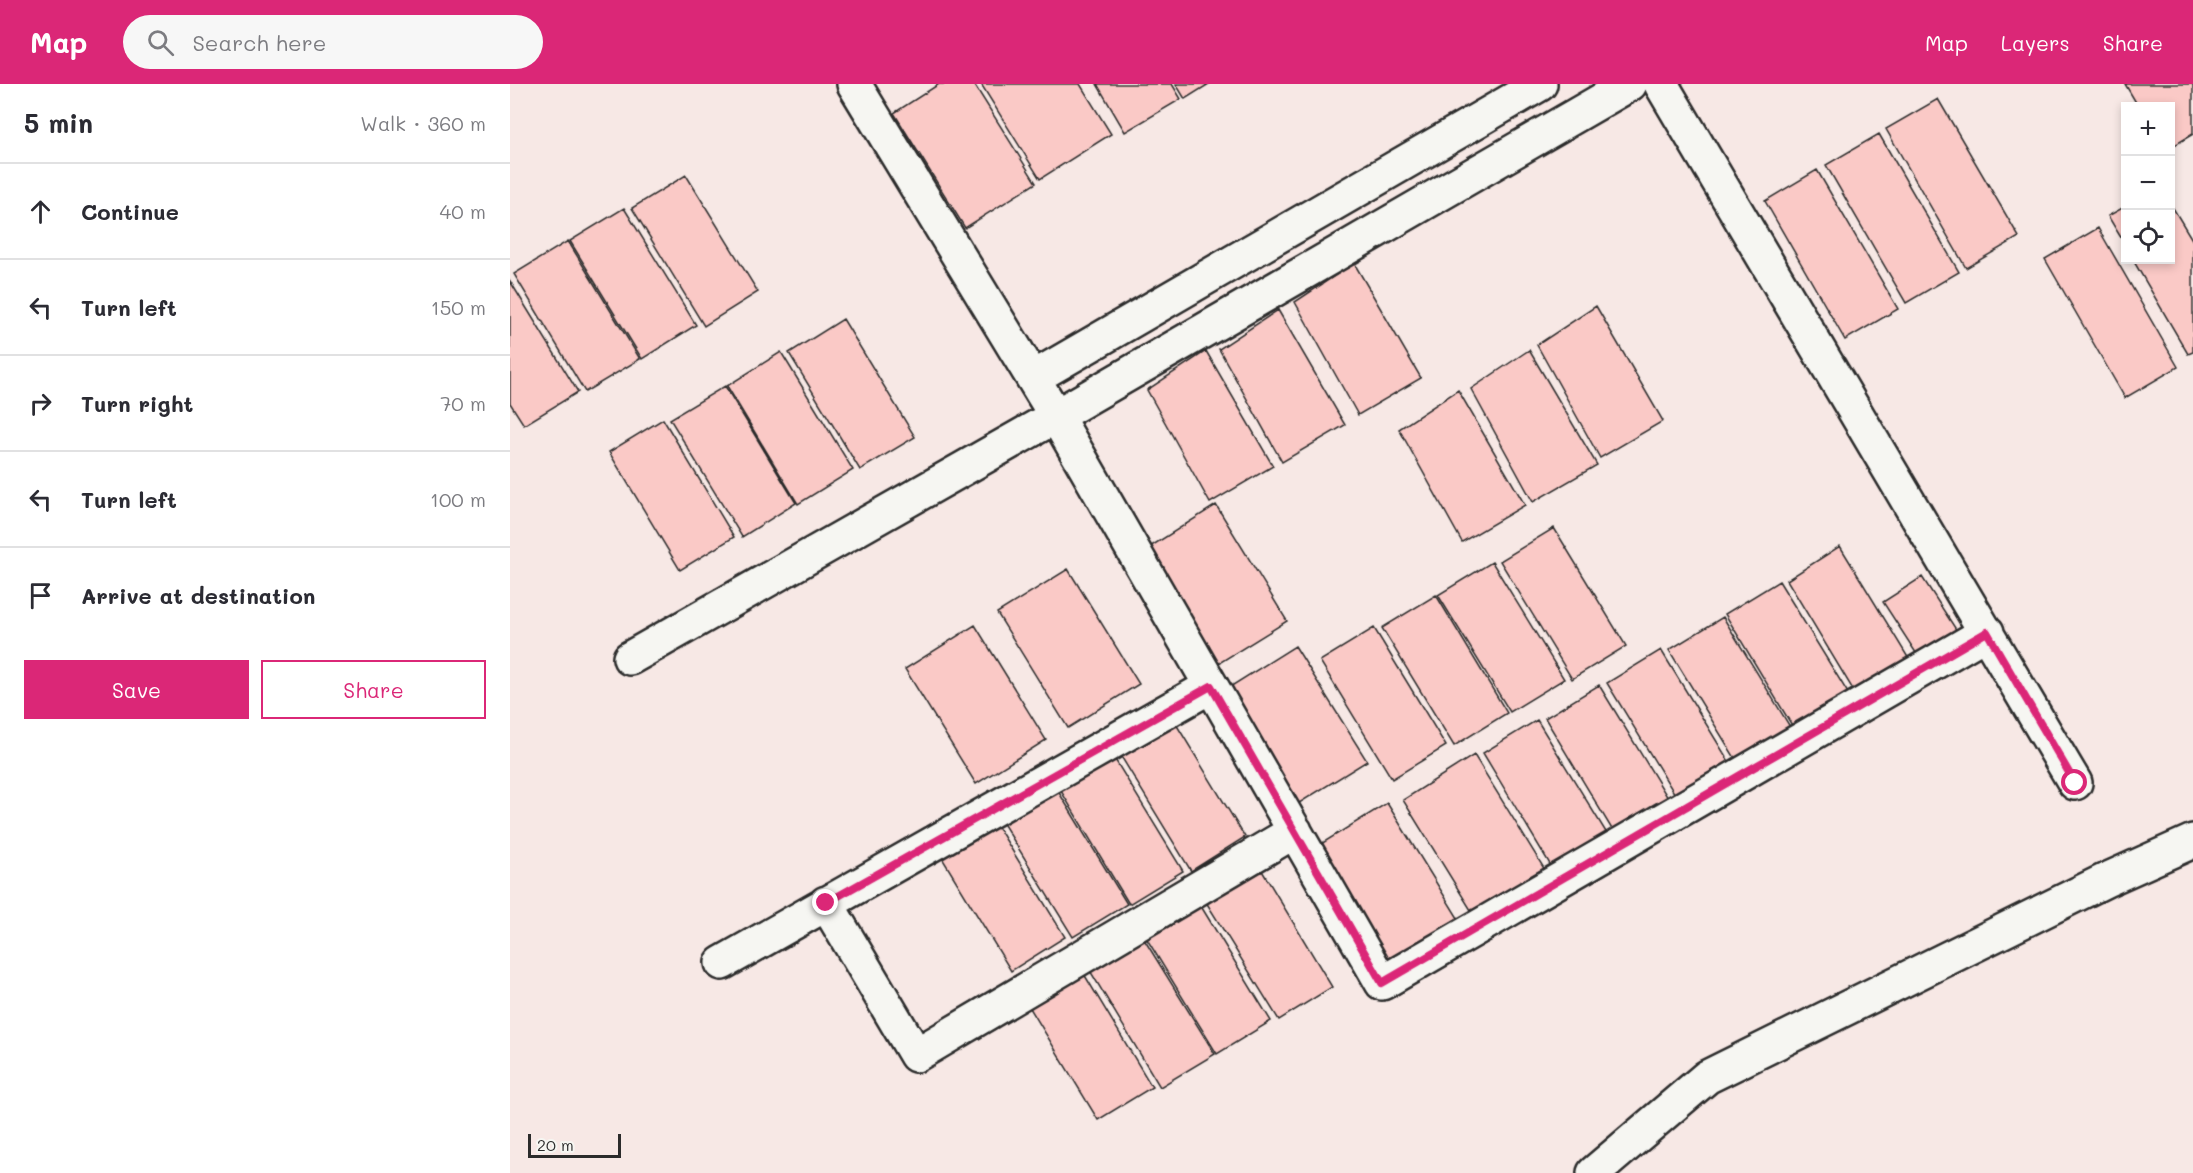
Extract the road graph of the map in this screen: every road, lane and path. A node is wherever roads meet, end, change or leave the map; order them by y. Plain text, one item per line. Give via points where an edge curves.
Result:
1 (1540, 84) edge
2 (1630, 84) edge
3 (1661, 84) edge
4 (858, 85) edge
5 (1033, 378) junction
6 (1056, 416) junction
7 (1987, 632) junction
8 (630, 658) dead end
9 (1211, 686) junction
10 (2075, 783) dead end
11 (1295, 831) junction
12 (2193, 841) edge
13 (826, 903) junction
14 (722, 963) dead end
15 (1594, 1173) edge

1 - 5 street
2 - 6 street
3 - 7 street
4 - 5 street
5 - 6 street
6 - 8 street
6 - 9 street
7 - 10 street
7 - 11 street via 1382,983
9 - 11 street
9 - 13 street
11 - 13 street via 916,1055
12 - 15 street via 1707,1077
13 - 14 street

